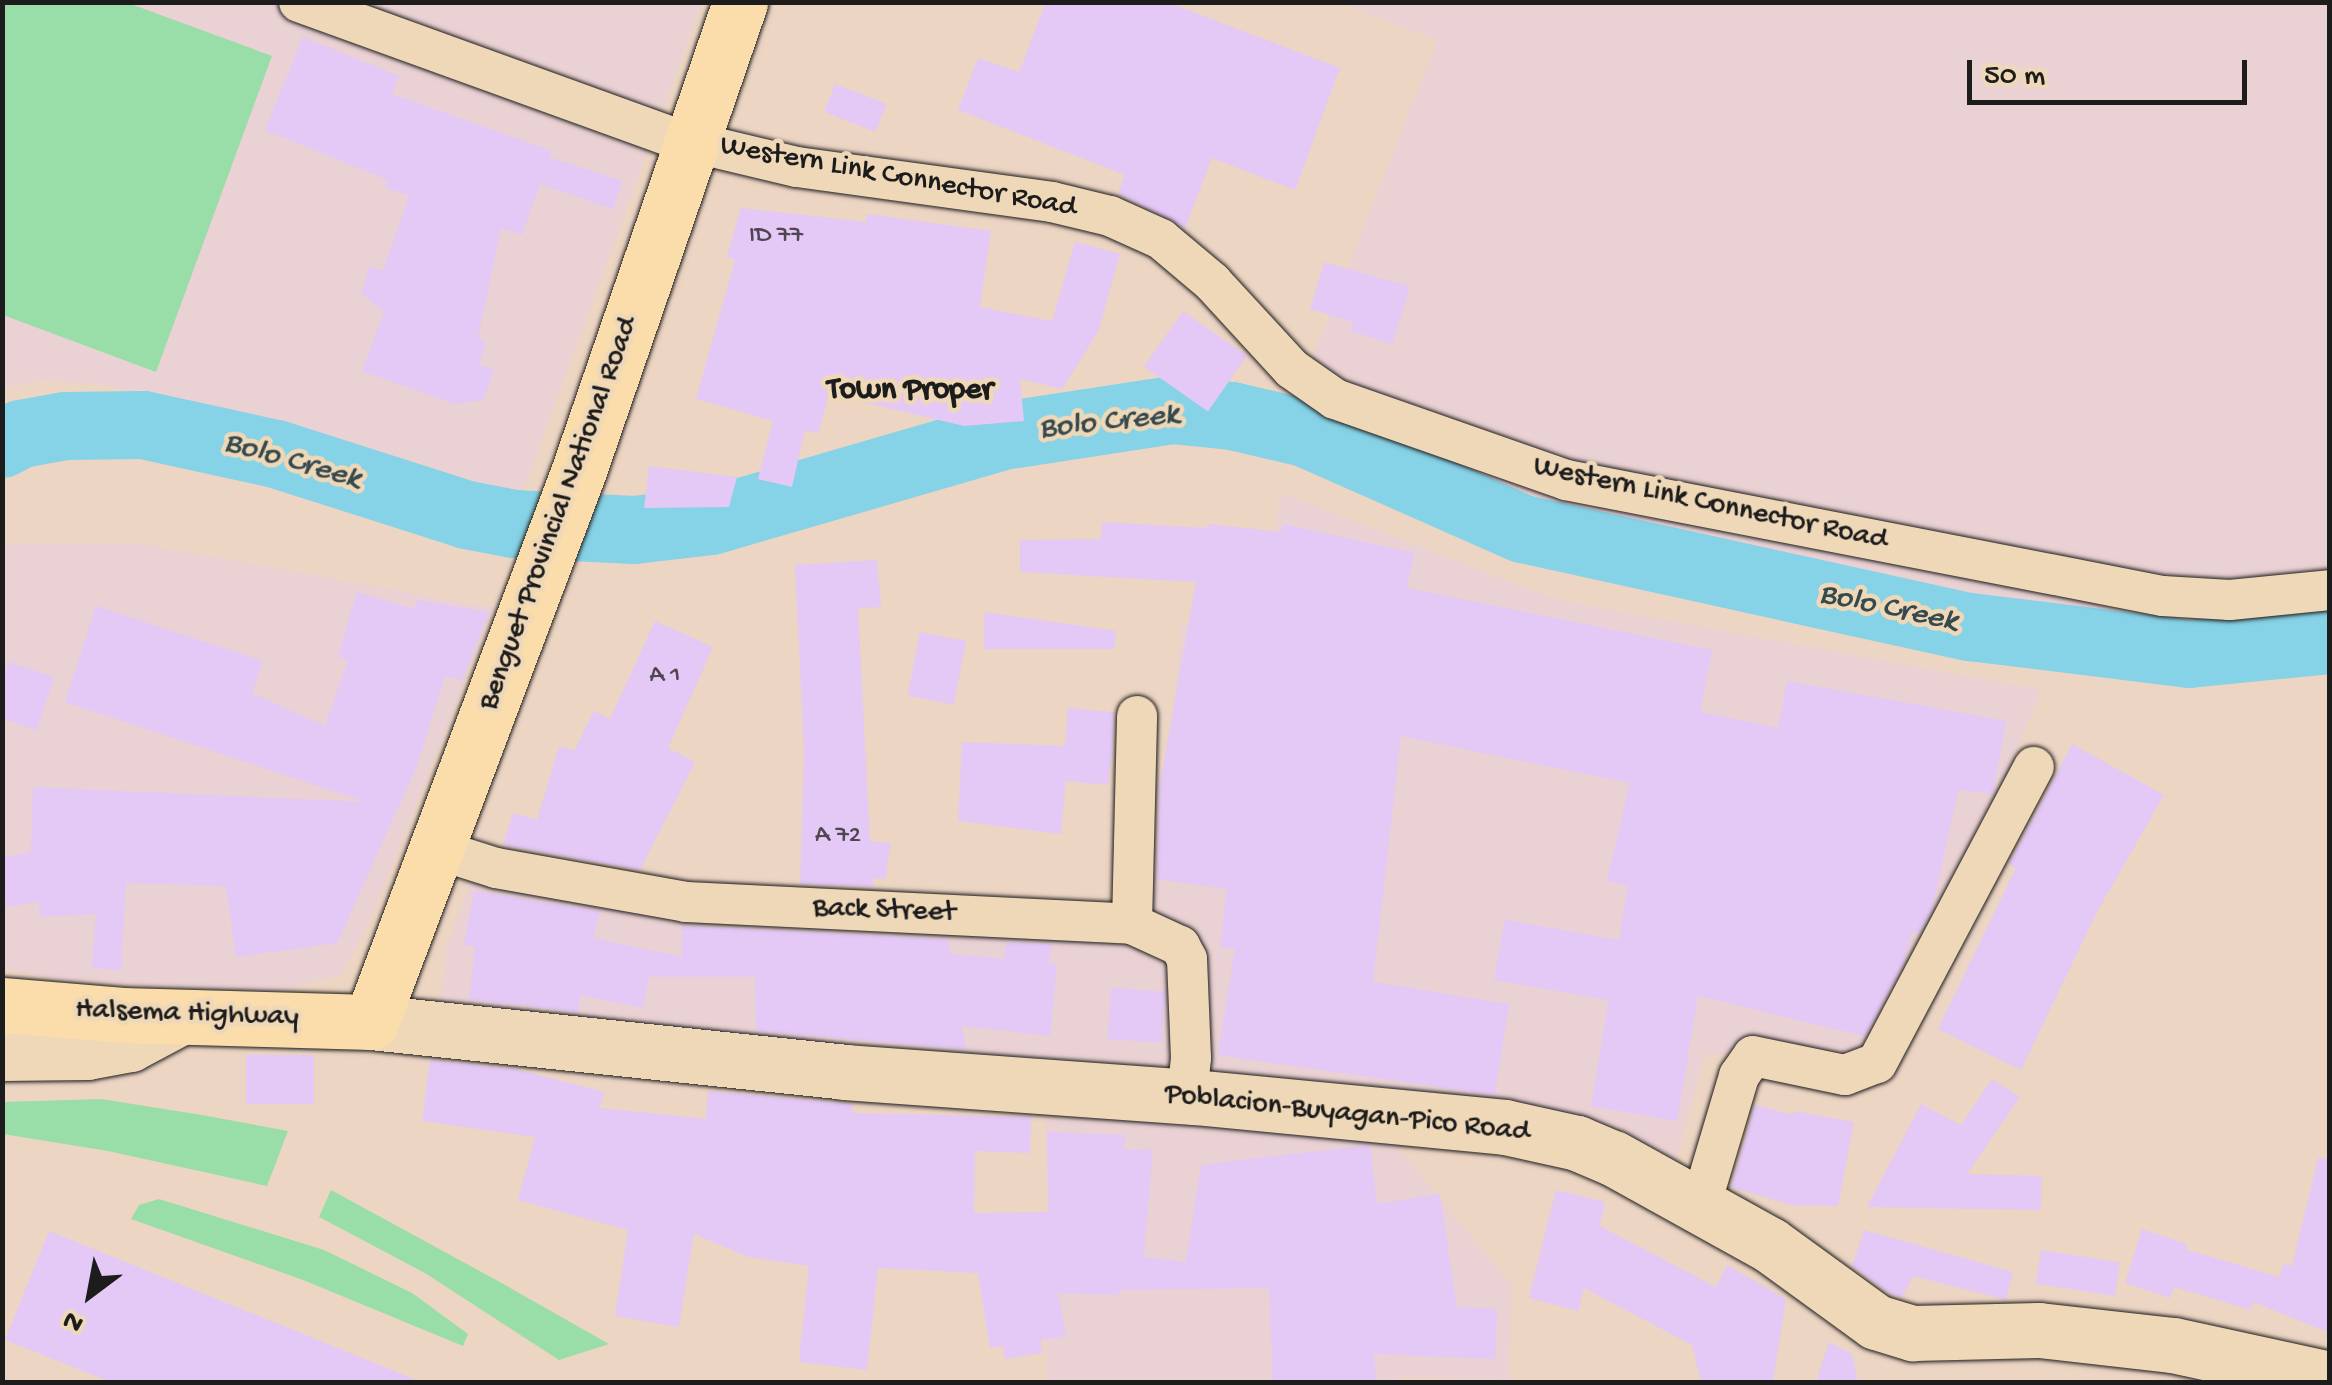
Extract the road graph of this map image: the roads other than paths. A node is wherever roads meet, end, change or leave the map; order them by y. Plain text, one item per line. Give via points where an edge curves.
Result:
1 (300, 2) edge
2 (740, 2) edge
3 (692, 142) junction
4 (2330, 590) edge
5 (1138, 716) dead end
6 (2034, 766) dead end
7 (436, 849) junction
8 (1132, 924) junction
9 (2, 1004) edge
10 (188, 1016) junction
11 (372, 1022) junction
12 (2, 1056) edge
13 (1187, 1097) junction
14 (1700, 1207) junction
15 (2330, 1379) edge

1 - 3 street, Western Link Connector Road
2 - 3 highway, Benguet Provincial National Road
3 - 4 street, Western Link Connector Road via 797,167 1110,216 1161,239 1212,282 1292,369 1335,400 1566,480 2163,596 2230,600
3 - 7 highway, Benguet Provincial National Road via 578,473
5 - 8 street
6 - 14 street via 1877,1063 1845,1075 1753,1056 1739,1076
7 - 8 street, Back Street via 496,868 686,902
7 - 11 highway, Benguet Provincial National Road
8 - 13 street, Back Street via 1180,946 1187,958
9 - 10 highway, Halsema Highway
10 - 11 highway, Halsema Highway
10 - 12 street via 131,1047
11 - 13 main road, Poblacion-Buyagan-Pico Road via 844,1072
13 - 14 main road, Poblacion-Buyagan-Pico Road via 1522,1131 1613,1158
14 - 15 main road, Poblacion-Buyagan-Pico Road via 1770,1245 1876,1322 1913,1333 2039,1330 2173,1344

